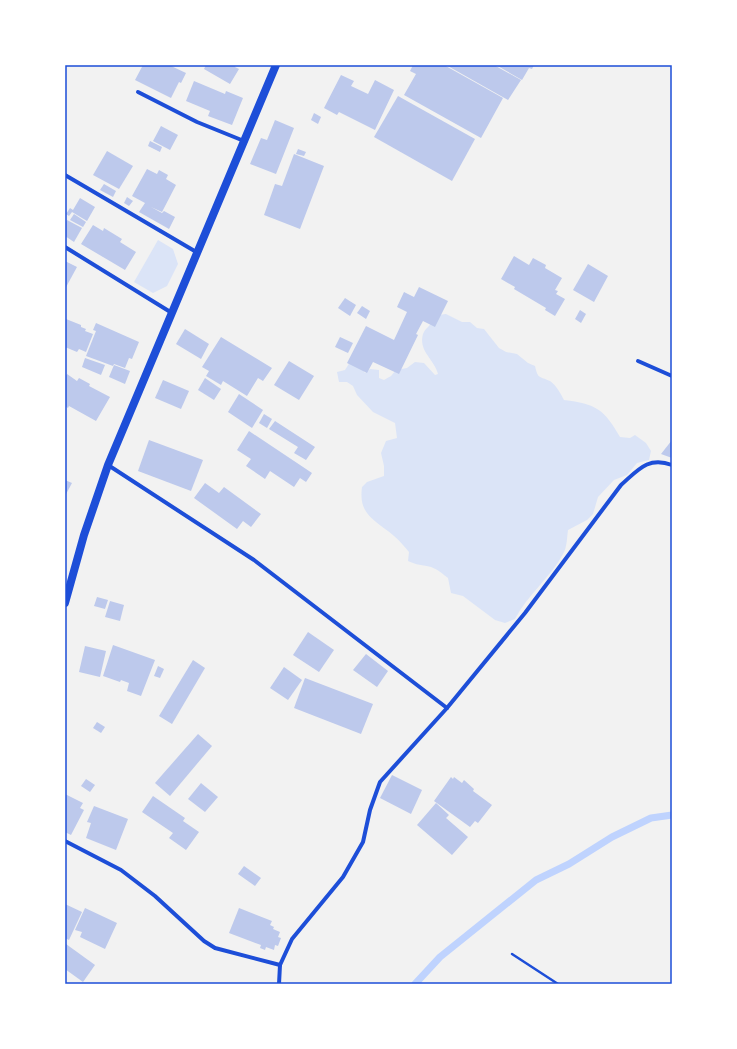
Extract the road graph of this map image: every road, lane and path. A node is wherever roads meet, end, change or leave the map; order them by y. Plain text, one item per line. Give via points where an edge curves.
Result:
1 (276, 65) edge
2 (138, 92) dead end
3 (244, 142) junction
4 (65, 175) edge
5 (65, 247) edge
6 (198, 253) junction
7 (172, 313) junction
8 (638, 361) dead end
9 (672, 376) edge
10 (108, 465) junction
11 (672, 465) edge
12 (65, 603) edge
13 (447, 708) junction
14 (65, 841) edge
15 (512, 954) dead end
16 (280, 965) junction
17 (279, 984) edge
18 (558, 984) edge

1 - 3 main road
2 - 3 street
3 - 6 main road
4 - 6 street
5 - 7 street
6 - 7 main road
7 - 10 main road
8 - 9 street
10 - 12 main road via 84,535
10 - 13 street via 254,560
11 - 13 street via 654,461 621,485 525,613
13 - 16 street via 380,782 363,842 343,876 292,940
14 - 16 street via 121,870 215,948
15 - 18 path
16 - 17 street

